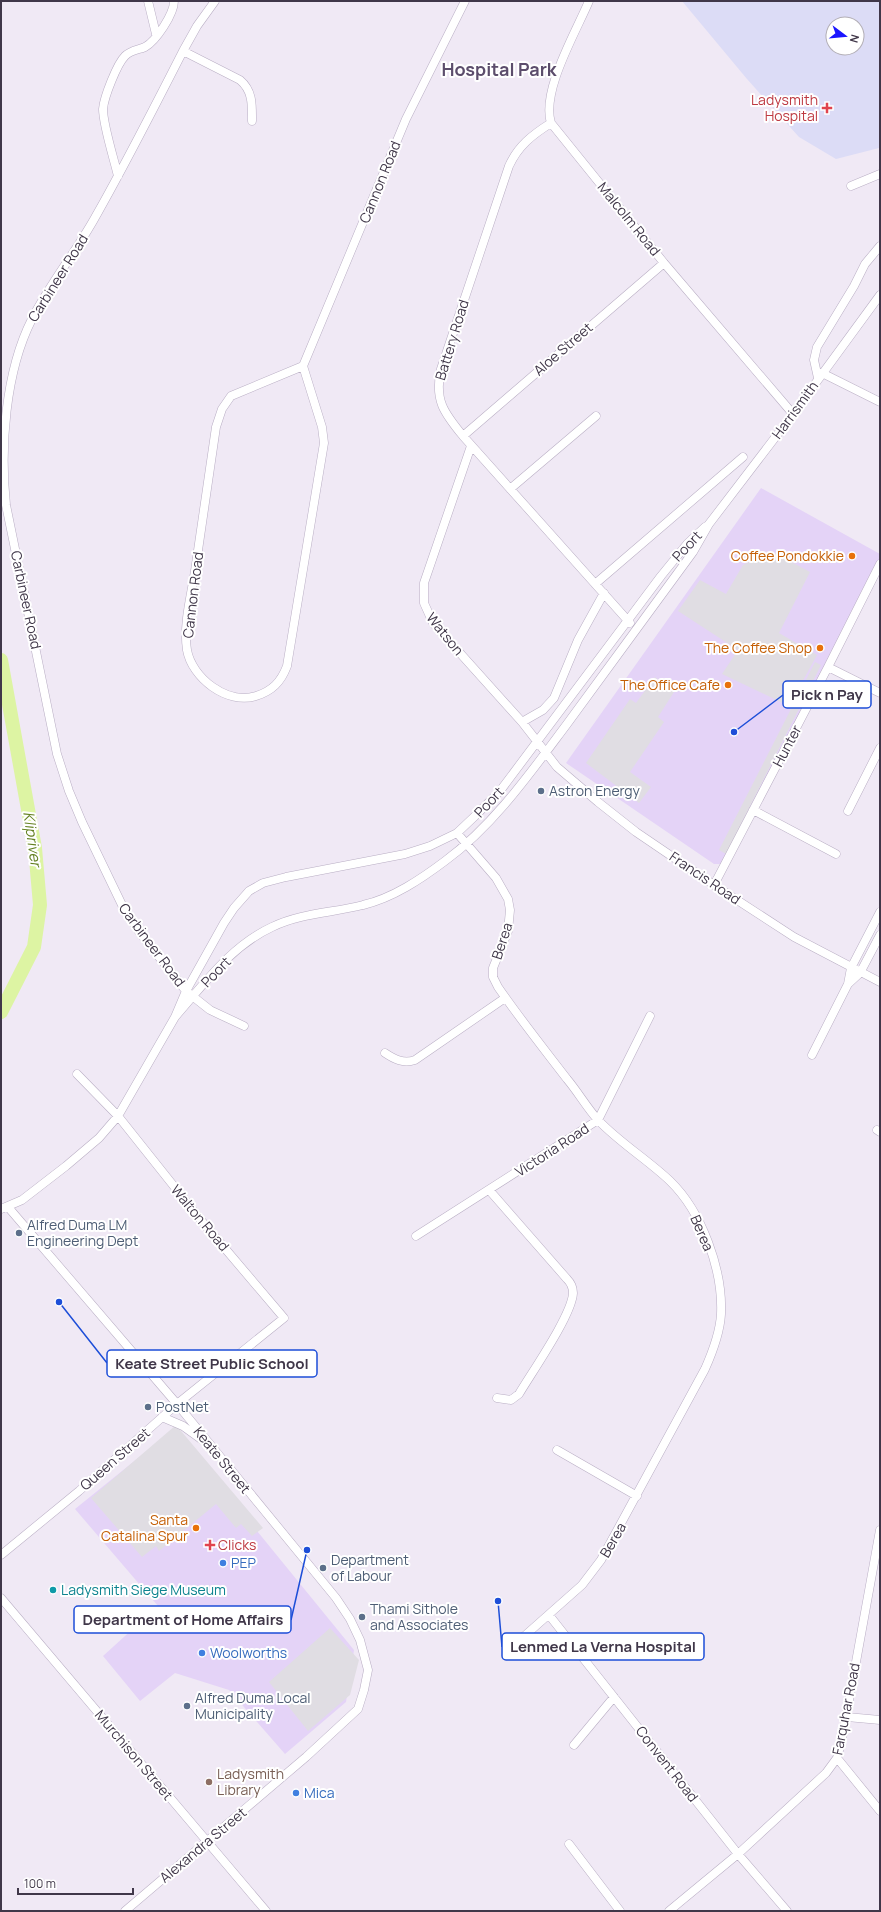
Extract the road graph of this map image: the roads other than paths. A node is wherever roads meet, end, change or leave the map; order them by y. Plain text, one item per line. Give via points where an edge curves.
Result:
1 (148, 1) edge
2 (174, 1) edge
3 (215, 1) edge
4 (465, 1) edge
5 (589, 1) edge
6 (156, 34) junction
7 (183, 51) junction
8 (252, 121) dead end
9 (551, 123) junction
10 (880, 174) edge
11 (118, 176) junction
12 (851, 186) dead end
13 (880, 246) edge
14 (664, 262) junction
15 (880, 295) edge
16 (303, 366) junction
17 (820, 376) junction
18 (880, 402) edge
19 (793, 414) junction
20 (596, 416) dead end
21 (463, 436) junction
22 (471, 446) junction
23 (743, 457) dead end
24 (510, 489) junction
25 (709, 524) junction
26 (880, 564) edge
27 (596, 584) junction
28 (604, 593) junction
29 (628, 620) junction
30 (636, 629) junction
31 (828, 667) junction
32 (880, 693) edge
33 (522, 722) junction
34 (538, 742) junction
35 (880, 748) edge
36 (546, 753) junction
37 (753, 810) junction
38 (848, 812) dead end
39 (457, 833) junction
40 (466, 844) junction
41 (836, 854) dead end
42 (714, 885) junction
43 (880, 912) edge
44 (880, 935) edge
45 (851, 968) junction
46 (860, 973) junction
47 (880, 982) edge
48 (848, 984) junction
49 (186, 991) junction
50 (193, 997) junction
51 (505, 998) junction
52 (650, 1016) dead end
53 (175, 1017) junction
54 (244, 1026) dead end
55 (385, 1053) dead end
56 (812, 1055) dead end
57 (77, 1074) dead end
58 (118, 1116) junction
59 (598, 1120) junction
60 (490, 1191) junction
61 (5, 1208) edge
62 (416, 1236) dead end
63 (284, 1318) joint
64 (497, 1398) dead end
65 (177, 1404) junction
66 (162, 1417) junction
67 (211, 1446) junction
68 (557, 1450) dead end
69 (637, 1496) junction
70 (880, 1530) edge
71 (1, 1555) edge
72 (1, 1598) edge
73 (549, 1615) junction
74 (512, 1648) dead end
75 (368, 1670) joint
76 (614, 1697) junction
77 (847, 1717) junction
78 (880, 1720) edge
79 (574, 1745) dead end
80 (837, 1758) junction
81 (880, 1811) edge
82 (208, 1842) junction
83 (569, 1844) dead end
84 (738, 1854) junction
85 (125, 1911) edge
86 (266, 1911) edge
87 (620, 1911) edge
88 (669, 1911) edge
89 (787, 1911) edge

1 - 6 street
2 - 6 street via 170,15
3 - 7 street, Carbineer Road
4 - 16 street, Cannon Road via 406,119
5 - 9 street via 552,88 548,107
6 - 11 street via 147,45 131,51 122,59 104,105 104,117
7 - 8 street via 240,80 246,86 251,99
7 - 11 street, Carbineer Road
9 - 14 street, Malcolm Road
9 - 21 street, Battery Road via 529,138 512,157 441,369 438,393 442,407
10 - 12 street
11 - 49 street, Carbineer Road via 97,216 26,331 17,358 3,430 2,479 57,754 69,792 123,907
13 - 17 street via 865,264 820,339 814,360
14 - 19 street, Malcolm Road
14 - 21 street, Aloe Street
15 - 17 street, Harrismith
16 - 16 street, Cannon Road via 322,427 324,442 287,666 280,681 269,690 250,698 236,697 213,688 202,678 192,665 186,643 216,427 222,409 231,396
17 - 18 street
17 - 19 street, Harrismith
19 - 25 street, Harrismith
20 - 24 street
21 - 22 street, Battery Road
22 - 24 street, Battery Road
22 - 33 street, Watson via 424,583 424,604 428,616 439,630
23 - 27 street
24 - 27 street, Battery Road
25 - 29 street, Poort via 684,547
25 - 30 street, Poort via 693,552
26 - 31 street, Hunter
27 - 28 street, Battery Road
28 - 29 street, Battery Road
28 - 33 street via 578,640 554,698 543,710
29 - 30 street, Battery Road
29 - 34 street, Poort
30 - 36 street, Poort
31 - 32 street
31 - 37 street, Hunter
33 - 34 street, Watson
34 - 36 street, Watson
34 - 39 street, Poort via 498,793
35 - 38 street
36 - 40 street, Poort via 493,817
36 - 42 street, Francis Road via 564,774 636,832
37 - 41 street
37 - 42 street, Hunter
39 - 40 street, Berea
39 - 49 street, Poort via 405,854 286,877 256,886 234,908
40 - 50 street, Poort via 419,880 379,900 346,909 302,916 261,933 226,960
40 - 51 street, Berea via 501,885 508,899 508,931 493,968 495,982
42 - 45 street, Francis Road via 794,937
43 - 45 street
44 - 46 street
45 - 46 street, Francis Road
45 - 48 street
46 - 47 street, Francis Road
46 - 48 street
48 - 56 street
49 - 50 street, Carbineer Road
49 - 53 street, Poort
50 - 53 street, Poort
50 - 54 street, Carbineer Road via 215,1013
51 - 55 street via 415,1060 401,1061
51 - 59 street, Berea
52 - 59 street, Victoria Road
53 - 58 street, Poort
57 - 58 street, Walton Road
58 - 61 street, Poort via 99,1138 66,1166 22,1200
58 - 63 street, Walton Road via 200,1219
59 - 60 street, Victoria Road
59 - 69 street, Berea via 670,1181 688,1201 707,1242 720,1289 720,1327 712,1354 696,1389
60 - 62 street, Victoria Road
60 - 64 street via 567,1279 573,1291 564,1319 519,1394 511,1400
61 - 65 street, Keate Street
63 - 65 street, Queen Street
65 - 66 street, Queen Street
65 - 67 street, Keate Street
66 - 67 street via 183,1426
66 - 71 street, Queen Street via 79,1491
67 - 75 street, Keate Street via 336,1598 360,1640
68 - 69 street
69 - 73 street, Berea via 593,1573
70 - 77 street, Farquhar Road
72 - 82 street, Murchison Street
73 - 74 street, Berea
73 - 76 street, Convent Road
75 - 82 street, Alexandra Street via 358,1709
76 - 79 street
76 - 84 street, Convent Road
77 - 78 street
77 - 80 street, Farquhar Road
80 - 81 street
80 - 84 street, Farquhar Road via 826,1773
82 - 85 street, Alexandra Street
82 - 86 street, Murchison Street
83 - 87 street
84 - 88 street, Farquhar Road
84 - 89 street, Convent Road

